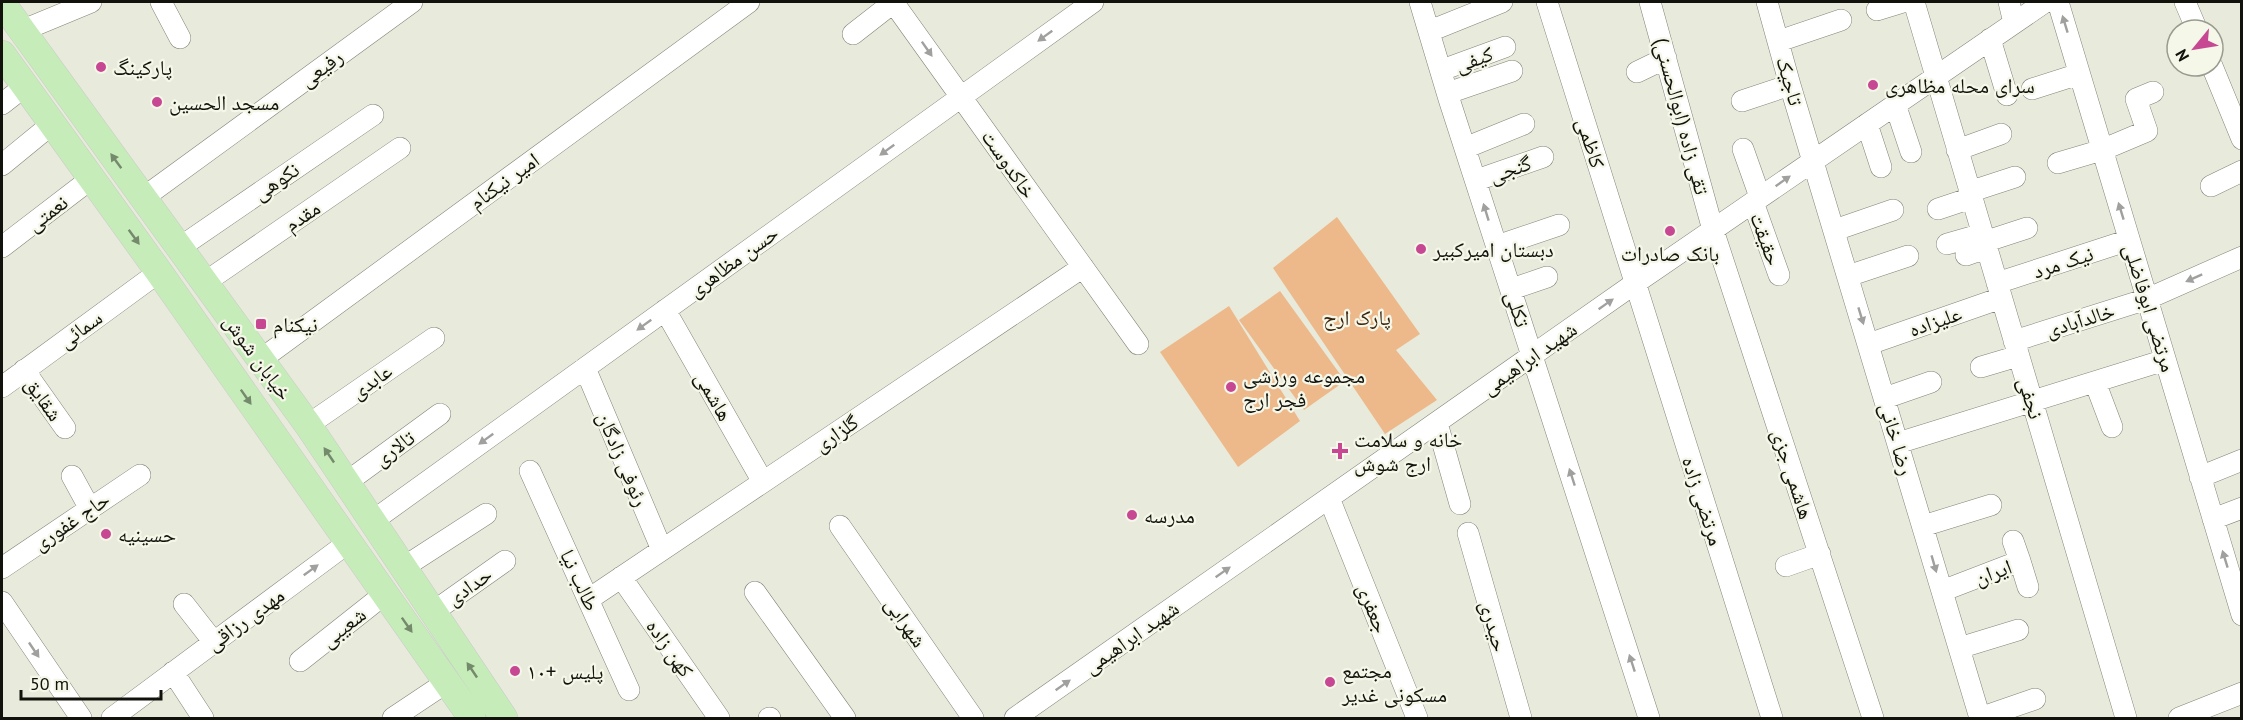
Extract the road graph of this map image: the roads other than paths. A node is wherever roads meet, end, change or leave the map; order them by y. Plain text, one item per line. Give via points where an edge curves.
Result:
1 (91, 2) edge
2 (161, 2) edge
3 (412, 2) edge
4 (749, 2) edge
5 (894, 2) edge
6 (1093, 2) edge
7 (1420, 2) edge
8 (1502, 2) edge
9 (1547, 2) edge
10 (1650, 2) edge
11 (1767, 2) edge
12 (1903, 2) edge
13 (1914, 2) edge
14 (2009, 2) edge
15 (2045, 2) edge
16 (2058, 2) edge
17 (2185, 2) edge
18 (2, 3) edge
19 (1877, 10) dead end
20 (2192, 18) edge
21 (1841, 20) dead end
22 (2014, 22) junction
23 (21, 31) junction
24 (1430, 31) junction
25 (854, 34) dead end
26 (180, 38) dead end
27 (1990, 39) junction
28 (1779, 41) junction
29 (1505, 47) dead end
30 (2, 54) edge
31 (1666, 58) junction
32 (1442, 70) junction
33 (1512, 71) dead end
34 (1637, 72) dead end
35 (2079, 74) junction
36 (1935, 77) junction
37 (2217, 78) edge
38 (1790, 85) junction
39 (24, 86) junction
40 (2032, 89) dead end
41 (2154, 92) dead end
42 (1448, 93) junction
43 (2007, 94) dead end
44 (961, 96) junction
45 (1742, 101) dead end
46 (2, 104) edge
47 (1895, 104) junction
48 (374, 115) dead end
49 (1867, 123) junction
50 (52, 124) junction
51 (1524, 124) dead end
52 (2001, 134) dead end
53 (2241, 139) edge
54 (1465, 147) junction
55 (400, 148) dead end
56 (1743, 149) dead end
57 (1957, 150) junction
58 (2102, 150) junction
59 (1911, 152) dead end
60 (1543, 157) dead end
61 (1814, 160) junction
62 (2058, 163) dead end
63 (2, 165) edge
64 (1881, 167) dead end
65 (2241, 171) edge
66 (2015, 177) dead end
67 (92, 178) junction
68 (1477, 180) junction
69 (2211, 186) dead end
70 (1970, 195) junction
71 (142, 198) junction
72 (1756, 200) junction
73 (1938, 209) dead end
74 (1893, 210) dead end
75 (1559, 225) dead end
76 (2027, 228) dead end
77 (1713, 230) junction
78 (1835, 230) junction
79 (2129, 240) junction
80 (1984, 241) junction
81 (1947, 244) dead end
82 (1497, 246) junction
83 (2, 247) edge
84 (179, 248) junction
85 (1966, 255) dead end
86 (1908, 256) dead end
87 (2241, 257) edge
88 (1083, 267) junction
89 (159, 272) junction
90 (1779, 275) dead end
91 (1547, 276) dead end
92 (1848, 276) junction
93 (204, 283) junction
94 (1634, 284) junction
95 (1512, 289) junction
96 (1999, 291) junction
97 (2147, 299) junction
98 (664, 310) junction
99 (434, 338) dead end
100 (1137, 344) dead end
101 (1869, 344) junction
102 (2016, 348) junction
103 (1533, 355) junction
104 (260, 360) junction
105 (2165, 360) junction
106 (1981, 367) dead end
107 (585, 368) junction
108 (24, 370) junction
109 (1931, 382) dead end
110 (2096, 382) junction
111 (2, 387) edge
112 (1885, 398) junction
113 (2032, 402) junction
114 (440, 414) dead end
115 (1437, 423) junction
116 (308, 425) junction
117 (2112, 427) dead end
118 (65, 428) dead end
119 (1898, 443) junction
120 (2241, 460) edge
121 (530, 471) dead end
122 (140, 475) dead end
123 (72, 477) dead end
124 (2200, 477) junction
125 (347, 482) junction
126 (763, 482) junction
127 (1329, 498) junction
128 (1460, 504) dead end
129 (1991, 505) dead end
130 (2241, 508) edge
131 (90, 509) junction
132 (486, 514) dead end
133 (2212, 519) junction
134 (374, 520) junction
135 (840, 526) dead end
136 (1923, 526) junction
137 (1468, 533) dead end
138 (2013, 541) dead end
139 (349, 542) junction
140 (662, 550) junction
141 (1820, 554) junction
142 (505, 561) dead end
143 (2020, 561) junction
144 (1786, 566) dead end
145 (404, 567) junction
146 (2, 568) edge
147 (621, 578) junction
148 (2028, 587) dead end
149 (1942, 591) junction
150 (755, 592) dead end
151 (386, 593) junction
152 (589, 598) junction
153 (184, 604) dead end
154 (3, 606) edge
155 (433, 612) junction
156 (2241, 615) edge
157 (2018, 630) dead end
158 (213, 641) junction
159 (1959, 648) junction
160 (300, 661) dead end
161 (173, 672) junction
162 (447, 682) junction
163 (629, 690) dead end
164 (2241, 693) edge
165 (2035, 699) dead end
166 (2189, 716) edge
167 (81, 718) edge
168 (112, 718) edge
169 (203, 718) edge
170 (393, 718) edge
171 (472, 718) edge
172 (504, 718) edge
173 (719, 718) edge
174 (845, 718) edge
175 (973, 718) edge
176 (1016, 718) edge
177 (1417, 718) edge
178 (1521, 718) edge
179 (1649, 718) edge
180 (1772, 718) edge
181 (1873, 718) edge
182 (1980, 718) edge
183 (2126, 718) edge

1 - 23 street
2 - 26 street
3 - 71 street, رفیعی
4 - 104 street, امیر نیکنام
5 - 25 street
5 -> 44 street, خاکدوست
6 -> 44 street, حسن مظاهری
7 - 24 street, تکلی
8 - 24 street
9 - 94 street, کاظمی
10 - 31 street, تقی زاده (ابوالحسنی)
11 - 28 street, تاجیک
12 - 19 street
13 - 36 street
14 - 22 street
15 - 22 street, شهید ابراهیمی
35 -> 16 street, مرتضی ابوفاضلی
17 - 20 street
18 - 23 main road, خیابان شوش
21 - 28 street
22 - 27 street, شهید ابراهیمی
71 -> 23 main road, خیابان شوش
24 - 32 street, تکلی
27 - 36 street, شهید ابراهیمی
27 - 43 street
28 - 38 street, تاجیک
29 - 32 street, کیفی
30 - 39 main road, خیابان شوش
31 - 34 street
31 - 77 street, تقی زاده (ابوالحسنی)
32 - 42 street, تکلی
33 - 42 street
35 - 40 street
35 - 58 street, مرتضی ابوفاضلی
36 - 47 street, شهید ابراهیمی
36 - 57 street, نجفی
37 - 53 street
38 - 45 street
38 - 61 street, تاجیک
39 - 46 street
39 - 50 main road, خیابان شوش
41 - 58 street via 2136,99 2147,131
42 - 54 street, تکلی
44 - 88 street, خاکدوست
44 -> 98 street, حسن مظاهری
47 - 49 street, شهید ابراهیمی
47 - 59 street
48 - 84 street, نکوهی
49 - 61 street, شهید ابراهیمی
49 - 64 street
50 - 63 street
50 - 67 main road, خیابان شوش
51 - 54 street
52 - 57 street
54 - 68 street, تکلی
55 - 93 street, مقدم
56 - 72 street
57 - 70 street, نجفی
58 - 62 street
79 -> 58 street, مرتضی ابوفاضلی
60 - 68 street, گنجی
72 -> 61 street, شهید ابراهیمی
61 - 78 street, رضا خانی
65 - 69 street
66 - 70 street
67 - 83 street, نعمتی
67 -> 89 main road, خیابان شوش
82 -> 68 street, تکلی
70 - 73 street
70 - 80 street, نجفی
71 - 84 main road, خیابان شوش
72 - 77 street, شهید ابراهیمی
72 - 90 street, حقیقت
74 - 78 street
75 - 82 street
76 - 80 street
77 - 94 street, شهید ابراهیمی
77 - 141 street, هاشمی جزی
78 - 92 street, رضا خانی
79 - 96 street, نیک مرد
79 - 97 street, مرتضی ابوفاضلی
80 - 81 street
80 - 85 street
80 - 96 street, نجفی
82 - 95 street, تکلی
84 - 93 main road, خیابان شوش
86 - 92 street
87 -> 97 street, خالدآبادی
88 - 100 street, خاکدوست
88 - 126 street, گلزاری
89 - 108 street, سمائی
89 -> 139 main road, خیابان شوش
91 - 95 street
92 -> 101 street, رضا خانی
93 - 104 main road, خیابان شوش
103 -> 94 street, شهید ابراهیمی
94 - 180 street, مرتضی زاده
95 - 103 street, تکلی
96 - 101 street, علیزاده
96 - 102 street, نجفی
97 - 102 street, خالدآبادی
97 - 105 street, مرتضی ابوفاضلی
98 -> 107 street, حسن مظاهری
98 - 126 street, هاشمی
99 - 116 street, عابدی
101 - 112 street, رضا خانی
102 - 106 street, خالدآبادی
102 - 113 street, نجفی
103 - 115 street, شهید ابراهیمی
179 -> 103 street, تکلی
104 - 116 main road, خیابان شوش
105 - 110 street
105 - 124 street, مرتضی ابوفاضلی
107 -> 134 street, حسن مظاهری
107 - 140 street, رئوفی زادگان
108 - 111 street, سمائی
108 - 118 street, شقایق
109 - 112 street
110 - 113 street
110 - 117 street
112 - 119 street, رضا خانی
113 - 119 street
113 - 183 street, نجفی
114 - 125 street, تالاری
115 - 127 street, شهید ابراهیمی
115 - 128 street
125 -> 116 main road, خیابان شوش
119 - 136 street, رضا خانی
120 - 124 street
121 - 152 street, طالب نیا
122 - 131 street, حاج غفوری
123 - 131 street
124 - 133 street, مرتضی ابوفاضلی
125 - 134 main road, خیابان شوش
126 - 140 street, گلزاری
176 -> 127 street, شهید ابراهیمی
127 - 177 street, جعفری
129 - 136 street
130 - 133 street
131 - 146 street, حاج غفوری
132 - 145 street
156 -> 133 street, مرتضی ابوفاضلی
134 - 145 main road, خیابان شوش
135 - 175 street, شهرابی
136 -> 149 street, رضا خانی
137 - 178 street, حیدری
138 - 143 street
139 - 151 main road, خیابان شوش
158 -> 139 street, مهدی رزاقی
140 - 147 street, گلزاری
141 - 144 street
141 - 181 street, هاشمی جزی
142 - 155 street, حدادی
143 - 148 street, ایران
143 - 149 street, ایران
145 - 155 main road, خیابان شوش
147 - 152 street, گلزاری
147 - 173 street, کهن زاده
149 - 159 street, رضا خانی
150 - 174 street
151 - 160 street, شعیبی
151 -> 162 main road, خیابان شوش
152 - 163 street, طالب نیا
153 - 158 street
154 -> 167 street
172 -> 155 main road, خیابان شوش
157 - 159 street
158 - 161 street, مهدی رزاقی
159 - 182 street, رضا خانی
161 - 168 street, مهدی رزاقی
161 - 169 street
162 - 170 street
162 - 171 main road, خیابان شوش
164 - 166 street
165 - 182 street

